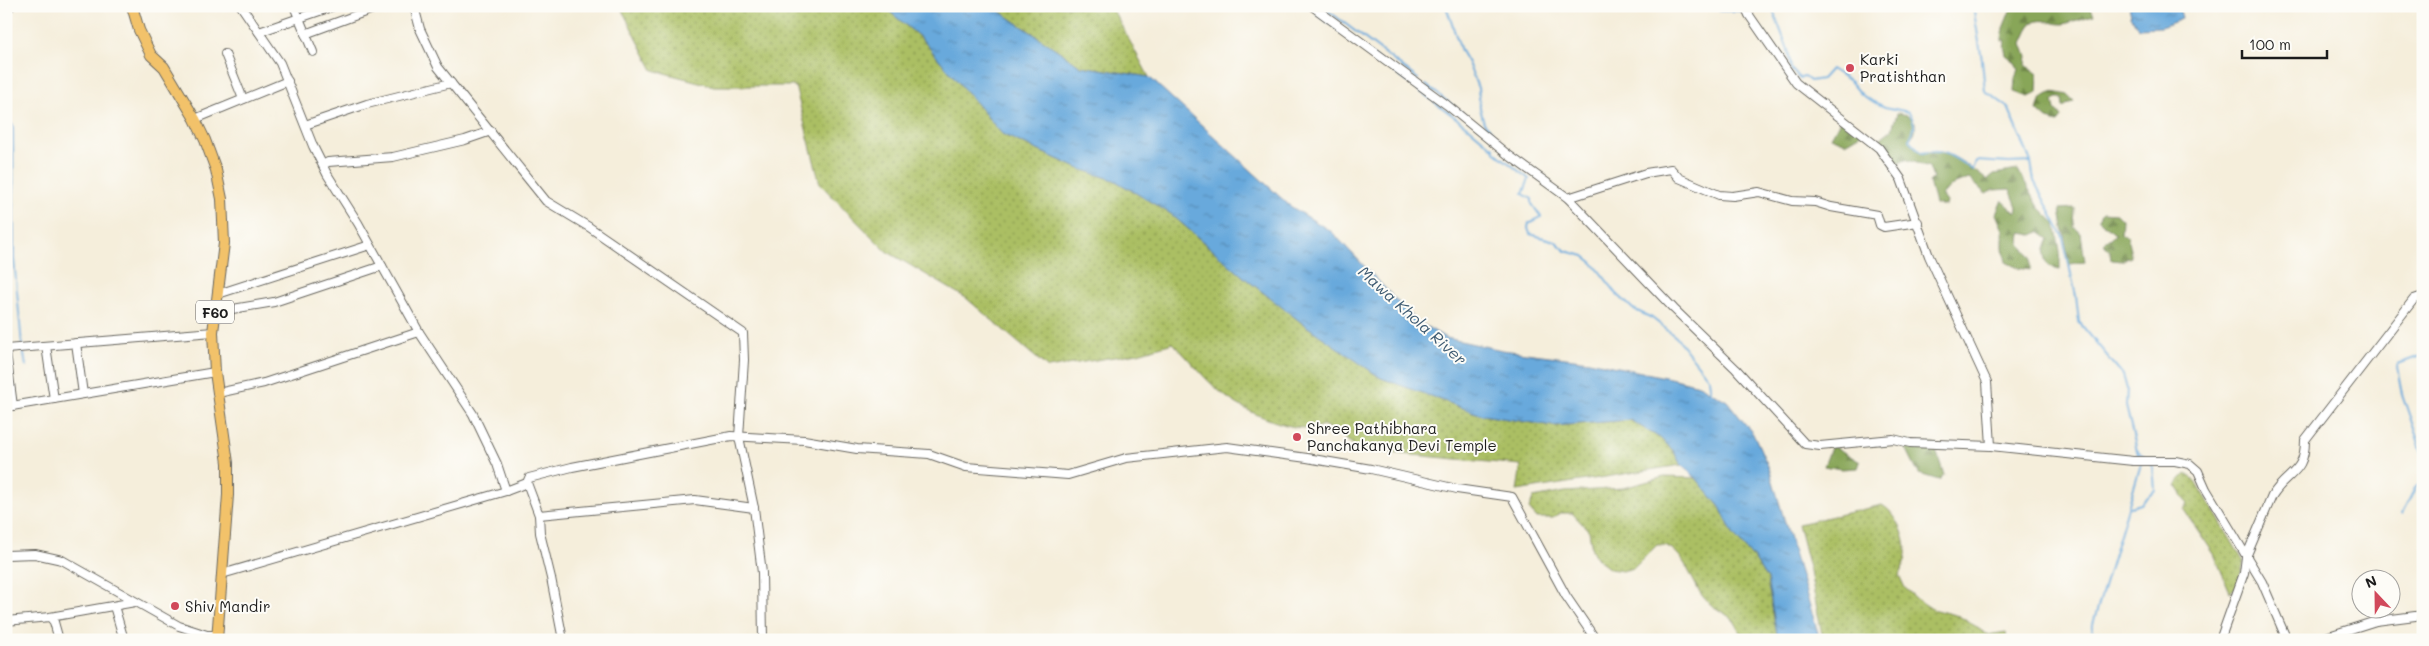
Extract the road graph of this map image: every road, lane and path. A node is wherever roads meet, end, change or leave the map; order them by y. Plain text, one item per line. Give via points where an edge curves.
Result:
1 (11, 6) edge
2 (132, 6) edge
3 (294, 6) edge
4 (334, 6) edge
5 (381, 6) edge
6 (414, 6) edge
7 (1312, 6) edge
8 (1745, 6) edge
9 (245, 7) edge
10 (6, 8) edge
11 (299, 18) junction
12 (259, 32) junction
13 (305, 34) junction
14 (313, 52) dead end
15 (225, 54) dead end
16 (288, 81) junction
17 (451, 83) junction
18 (243, 99) junction
19 (195, 118) junction
20 (305, 125) junction
21 (491, 131) junction
22 (323, 165) junction
23 (1568, 198) junction
24 (1918, 222) junction
25 (370, 245) junction
26 (382, 266) junction
27 (218, 294) junction
28 (2423, 296) edge
29 (215, 312) junction
30 (213, 332) junction
31 (419, 332) junction
32 (76, 343) junction
33 (46, 346) junction
34 (6, 351) edge
35 (215, 372) junction
36 (218, 393) junction
37 (83, 394) junction
38 (54, 399) junction
39 (10, 406) edge
40 (739, 437) junction
41 (1991, 446) junction
42 (527, 483) junction
43 (506, 491) junction
44 (754, 508) junction
45 (539, 515) junction
46 (6, 555) edge
47 (2246, 556) junction
48 (222, 574) junction
49 (136, 602) junction
50 (114, 606) junction
51 (2423, 615) edge
52 (50, 617) junction
53 (6, 621) edge
54 (217, 638) edge
55 (59, 640) edge
56 (124, 640) edge
57 (563, 640) edge
58 (763, 640) edge
59 (1596, 640) edge
60 (2220, 640) edge
61 (2287, 640) edge
62 (2316, 640) edge

1 - 10 street
2 - 19 main road, F60 via 151,55 164,67
3 - 11 street
4 - 11 street
5 - 13 street
6 - 17 street via 420,30 438,67
7 - 23 street
8 - 24 street via 1796,83 1879,148 1901,179
9 - 12 street
11 - 12 street
11 - 13 street
12 - 16 street via 280,62
13 - 14 street
15 - 18 street
16 - 18 street
16 - 20 street
17 - 20 street via 367,104
17 - 21 street
18 - 19 street
19 - 27 main road, F60 via 216,170 222,199 224,243
20 - 22 street
21 - 22 street via 393,157
21 - 40 street via 546,200 743,333
22 - 25 street
23 - 24 street via 1646,173 1671,169 1680,178 1719,195 1759,192 1792,201 1877,214 1880,225 1884,227
23 - 41 street via 1674,310 1736,369 1804,444 1820,446 1887,438 1910,443
24 - 41 street via 1929,256 1987,382
25 - 26 street
25 - 27 street
26 - 29 street via 274,302
26 - 31 street
27 - 29 main road, F60
28 - 47 street via 2414,299 2305,440 2300,467 2278,487
29 - 30 main road, F60
30 - 32 street
30 - 35 main road, F60
31 - 36 street via 264,383
31 - 43 street via 473,414
32 - 33 street
32 - 37 street
33 - 34 street
33 - 38 street
34 - 39 street
35 - 36 main road, F60
35 - 37 street
36 - 48 main road, F60 via 228,463
37 - 38 street
38 - 39 street
40 - 42 street via 716,438 572,467 529,478
40 - 44 street
40 - 59 street via 804,440 857,450 929,454 966,468 1068,475 1126,458 1227,447 1371,469 1458,489 1512,497 1566,596
41 - 47 street via 2190,464 2196,467
42 - 43 street
42 - 45 street
43 - 48 street
44 - 45 street via 695,500
44 - 58 street via 762,573
45 - 57 street
46 - 49 street via 36,554 62,560
47 - 60 street via 2244,573
47 - 61 street via 2262,582
48 - 54 main road, F60
49 - 50 street
49 - 54 street via 179,626
50 - 52 street
50 - 56 street
51 - 62 street via 2376,621
52 - 53 street
52 - 55 street

